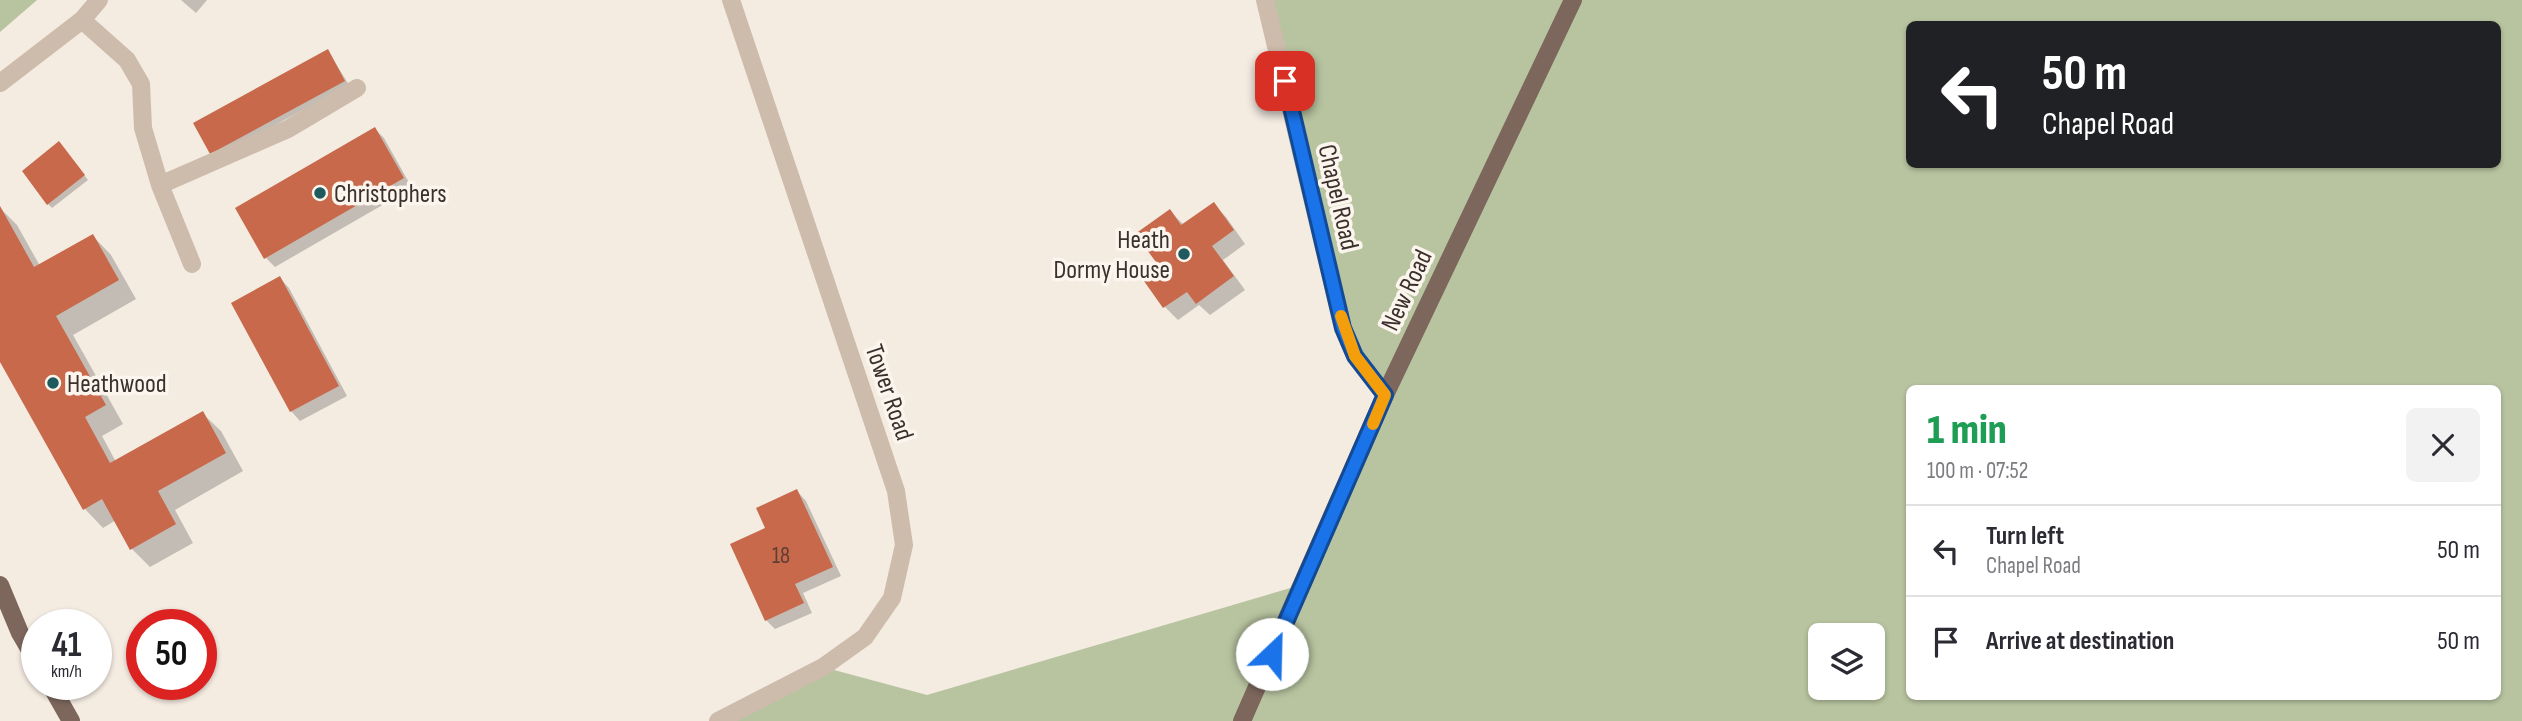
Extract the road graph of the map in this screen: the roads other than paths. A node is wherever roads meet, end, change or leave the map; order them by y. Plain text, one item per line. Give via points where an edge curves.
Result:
1 (99, 0) edge
2 (731, 0) edge
3 (1265, 0) edge
4 (1573, 0) edge
5 (82, 20) junction
6 (0, 83) edge
7 (357, 88) dead end
8 (160, 185) junction
9 (192, 264) dead end
10 (1385, 395) junction
11 (0, 585) edge
12 (21, 635) edge
13 (59, 700) edge
14 (71, 721) edge
15 (718, 721) edge
16 (1242, 721) edge

1 - 5 street
2 - 15 street, Tower Road via 896,491 904,545 892,598 865,637 823,667
3 - 10 street, Chapel Road via 1343,328 1355,356
4 - 10 main road, New Road
5 - 6 street
5 - 8 street via 127,60 141,83 143,128
7 - 8 street via 288,129
8 - 9 street
10 - 16 main road, New Road
11 - 12 main road
13 - 14 main road

